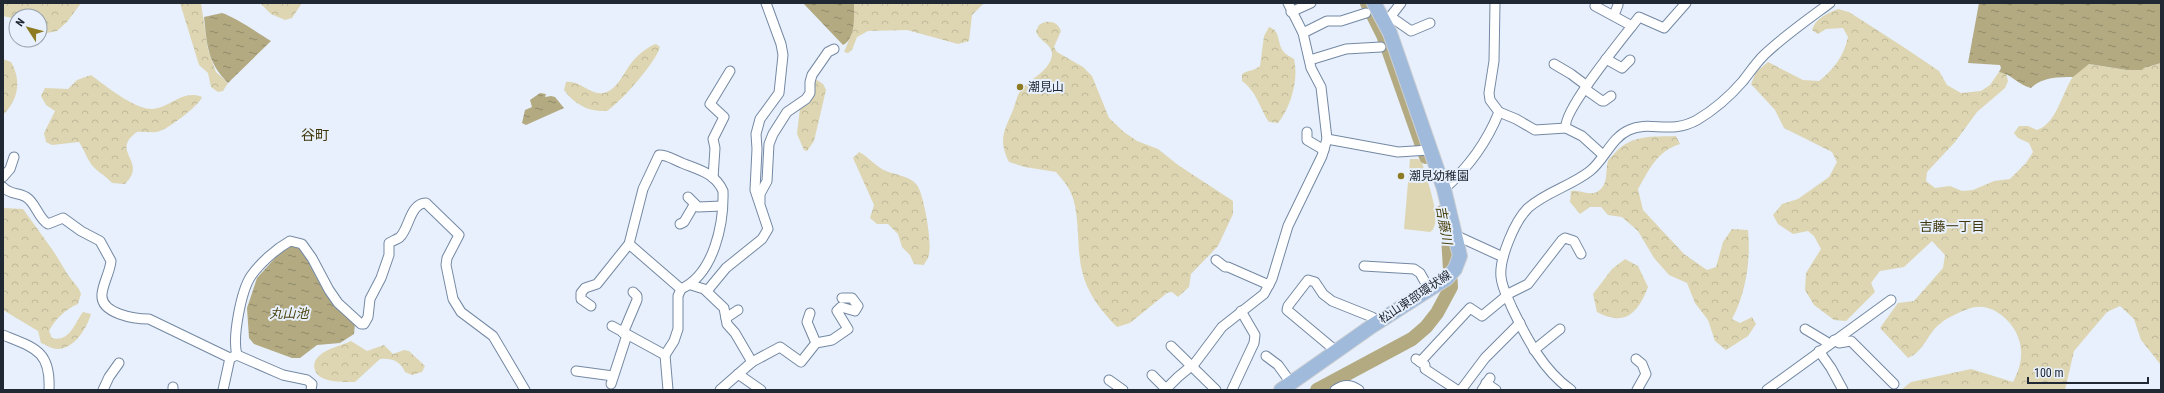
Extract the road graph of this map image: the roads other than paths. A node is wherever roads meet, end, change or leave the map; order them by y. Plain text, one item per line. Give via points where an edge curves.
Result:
1 (766, 3) edge
2 (1312, 3) edge
3 (1401, 3) edge
4 (1495, 3) edge
5 (1686, 3) edge
6 (1830, 3) edge
7 (1618, 5) dead end
8 (1595, 6) dead end
9 (1289, 7) edge
10 (1370, 8) edge
11 (1614, 15) junction
12 (1388, 20) junction
13 (1430, 23) dead end
14 (1632, 26) junction
15 (1303, 33) junction
16 (1382, 47) dead end
17 (834, 50) dead end
18 (1310, 60) junction
19 (1606, 60) junction
20 (1630, 60) dead end
21 (1554, 64) dead end
22 (730, 71) dead end
23 (1586, 88) junction
24 (1611, 96) dead end
25 (1499, 112) junction
26 (1566, 128) junction
27 (1307, 132) dead end
28 (1327, 139) junction
29 (1324, 150) junction
30 (1425, 150) junction
31 (1603, 155) junction
32 (14, 157) dead end
33 (3, 177) edge
34 (713, 178) junction
35 (3, 188) edge
36 (1444, 189) junction
37 (760, 204) junction
38 (722, 206) junction
39 (680, 224) dead end
40 (1455, 236) junction
41 (629, 244) junction
42 (1581, 254) dead end
43 (1503, 257) junction
44 (1216, 260) dead end
45 (1367, 268) dead end
46 (691, 285) junction
47 (1269, 285) junction
48 (681, 289) junction
49 (1429, 289) junction
50 (707, 291) junction
51 (633, 292) dead end
52 (1507, 296) junction
53 (842, 298) dead end
54 (1892, 300) dead end
55 (591, 306) dead end
56 (738, 310) dead end
57 (1241, 311) junction
58 (810, 313) dead end
59 (726, 318) junction
60 (1377, 322) junction
61 (1520, 323) junction
62 (612, 326) dead end
63 (1560, 329) dead end
64 (1805, 329) dead end
65 (625, 334) junction
66 (3, 335) edge
67 (1832, 342) junction
68 (816, 343) junction
69 (1171, 346) dead end
70 (1534, 350) junction
71 (1336, 351) junction
72 (1819, 351) junction
73 (665, 354) junction
74 (234, 356) junction
75 (1266, 356) dead end
76 (1636, 359) dead end
77 (752, 362) junction
78 (119, 363) dead end
79 (1192, 366) junction
80 (576, 371) dead end
81 (738, 374) junction
82 (1152, 376) dead end
83 (1109, 380) dead end
84 (1486, 384) edge
85 (1894, 384) dead end
86 (1286, 386) edge
87 (1558, 386) edge
88 (49, 390) edge
89 (103, 390) edge
90 (224, 390) edge
91 (311, 390) edge
92 (525, 390) edge
93 (668, 390) edge
94 (720, 390) edge
95 (761, 390) edge
96 (1123, 390) edge
97 (1165, 390) edge
98 (1216, 390) edge
99 (1232, 390) edge
100 (1335, 390) edge
101 (1359, 390) edge
102 (1457, 390) edge
103 (1461, 390) edge
104 (1496, 390) edge
105 (1572, 390) edge
106 (1637, 390) edge
107 (1767, 390) edge
108 (1843, 390) edge

1 - 37 street via 783,55 778,98 757,124 755,190
2 - 9 street
3 - 12 street
4 - 25 street via 1494,61 1489,93 1490,100
5 - 14 street via 1664,28 1639,17
6 - 31 street via 1775,44 1735,89 1711,110 1684,126 1639,127 1630,130 1620,135
7 - 11 street
8 - 11 street
9 - 15 street
10 - 12 main road, 松山東部環状線
10 - 15 street via 1341,21 1328,21
11 - 14 street
12 - 13 street via 1411,31
12 - 30 main road, 松山東部環状線
14 - 19 street
15 - 18 street
16 - 18 street via 1346,49
17 - 37 street via 828,52 812,75 810,93 806,99 788,112 773,134 769,144 767,181 760,194
18 - 28 street via 1321,87
19 - 20 street via 1622,68
19 - 23 street
21 - 23 street via 1571,74
22 - 34 street via 710,104 724,117 713,139
23 - 24 street via 1602,101
23 - 26 street via 1566,117
25 - 26 street via 1535,130
25 - 36 street via 1488,135 1464,172
26 - 31 street via 1582,136
27 - 29 street via 1307,140
28 - 29 street
28 - 30 street via 1390,151
29 - 47 street via 1316,172 1288,226
30 - 36 main road, 松山東部環状線
31 - 43 street via 1591,170 1529,208 1517,223
32 - 33 street via 10,169
34 - 38 street via 723,191
34 - 41 street via 697,168 659,155 643,189
35 - 74 street via 7,192 29,199 48,224 63,218 80,231 100,241 111,261 102,296 102,302 108,308 141,319 150,319
36 - 40 main road, 松山東部環状線
37 - 50 street via 768,225 766,235 726,268
38 - 39 street via 702,208 691,201 684,222
38 - 46 street via 716,242 709,261
40 - 43 street
40 - 49 main road, 松山東部環状線 via 1460,256 1451,274
41 - 48 street
41 - 55 street via 597,284 585,288 581,293 581,300
42 - 52 street via 1574,241 1565,238 1533,280
43 - 52 street via 1501,278
44 - 47 street via 1225,268 1228,267
45 - 49 street via 1414,268
46 - 48 street
46 - 50 street
47 - 57 street via 1264,294
48 - 73 street via 678,296 678,329
49 - 60 main road, 松山東部環状線
50 - 59 street via 724,308
51 - 65 street via 637,300
52 - 61 street
52 - 102 street via 1482,316 1470,308 1418,360 1425,365 1425,369
53 - 68 street via 852,298 858,306 855,311 841,307 837,310 848,329 832,340
54 - 67 street
56 - 59 street
57 - 79 street via 1222,327
57 - 99 street via 1255,335 1248,359
58 - 68 street via 807,322
59 - 77 street via 727,324
60 - 71 main road, 松山東部環状線
60 - 71 street via 1372,317 1332,302 1315,282 1308,280 1287,310
61 - 70 street
61 - 103 street via 1485,358
62 - 65 street
63 - 70 street
64 - 67 street
65 - 73 street
65 - 80 street via 612,380
66 - 88 street via 42,354 49,369
67 - 72 street
67 - 85 street via 1851,341
68 - 77 street via 801,362 780,347
69 - 79 street
70 - 87 street
71 - 86 main road, 松山東部環状線
72 - 107 street
72 - 108 street
73 - 93 street
74 - 90 street
74 - 91 street via 283,375 307,380 312,384
74 - 92 street via 238,316 250,277 280,247 290,241 302,244 338,303 364,324 368,317 370,299 389,256 389,243 400,237 419,205 426,203 459,235 446,265 456,307 493,336
75 - 86 street via 1278,365
76 - 106 street via 1646,374
77 - 81 street
78 - 89 street
79 - 97 street
79 - 98 street
81 - 94 street
81 - 95 street
82 - 97 street
83 - 96 street
84 - 104 street
87 - 105 street
100 - 101 street via 1343,385 1352,385

